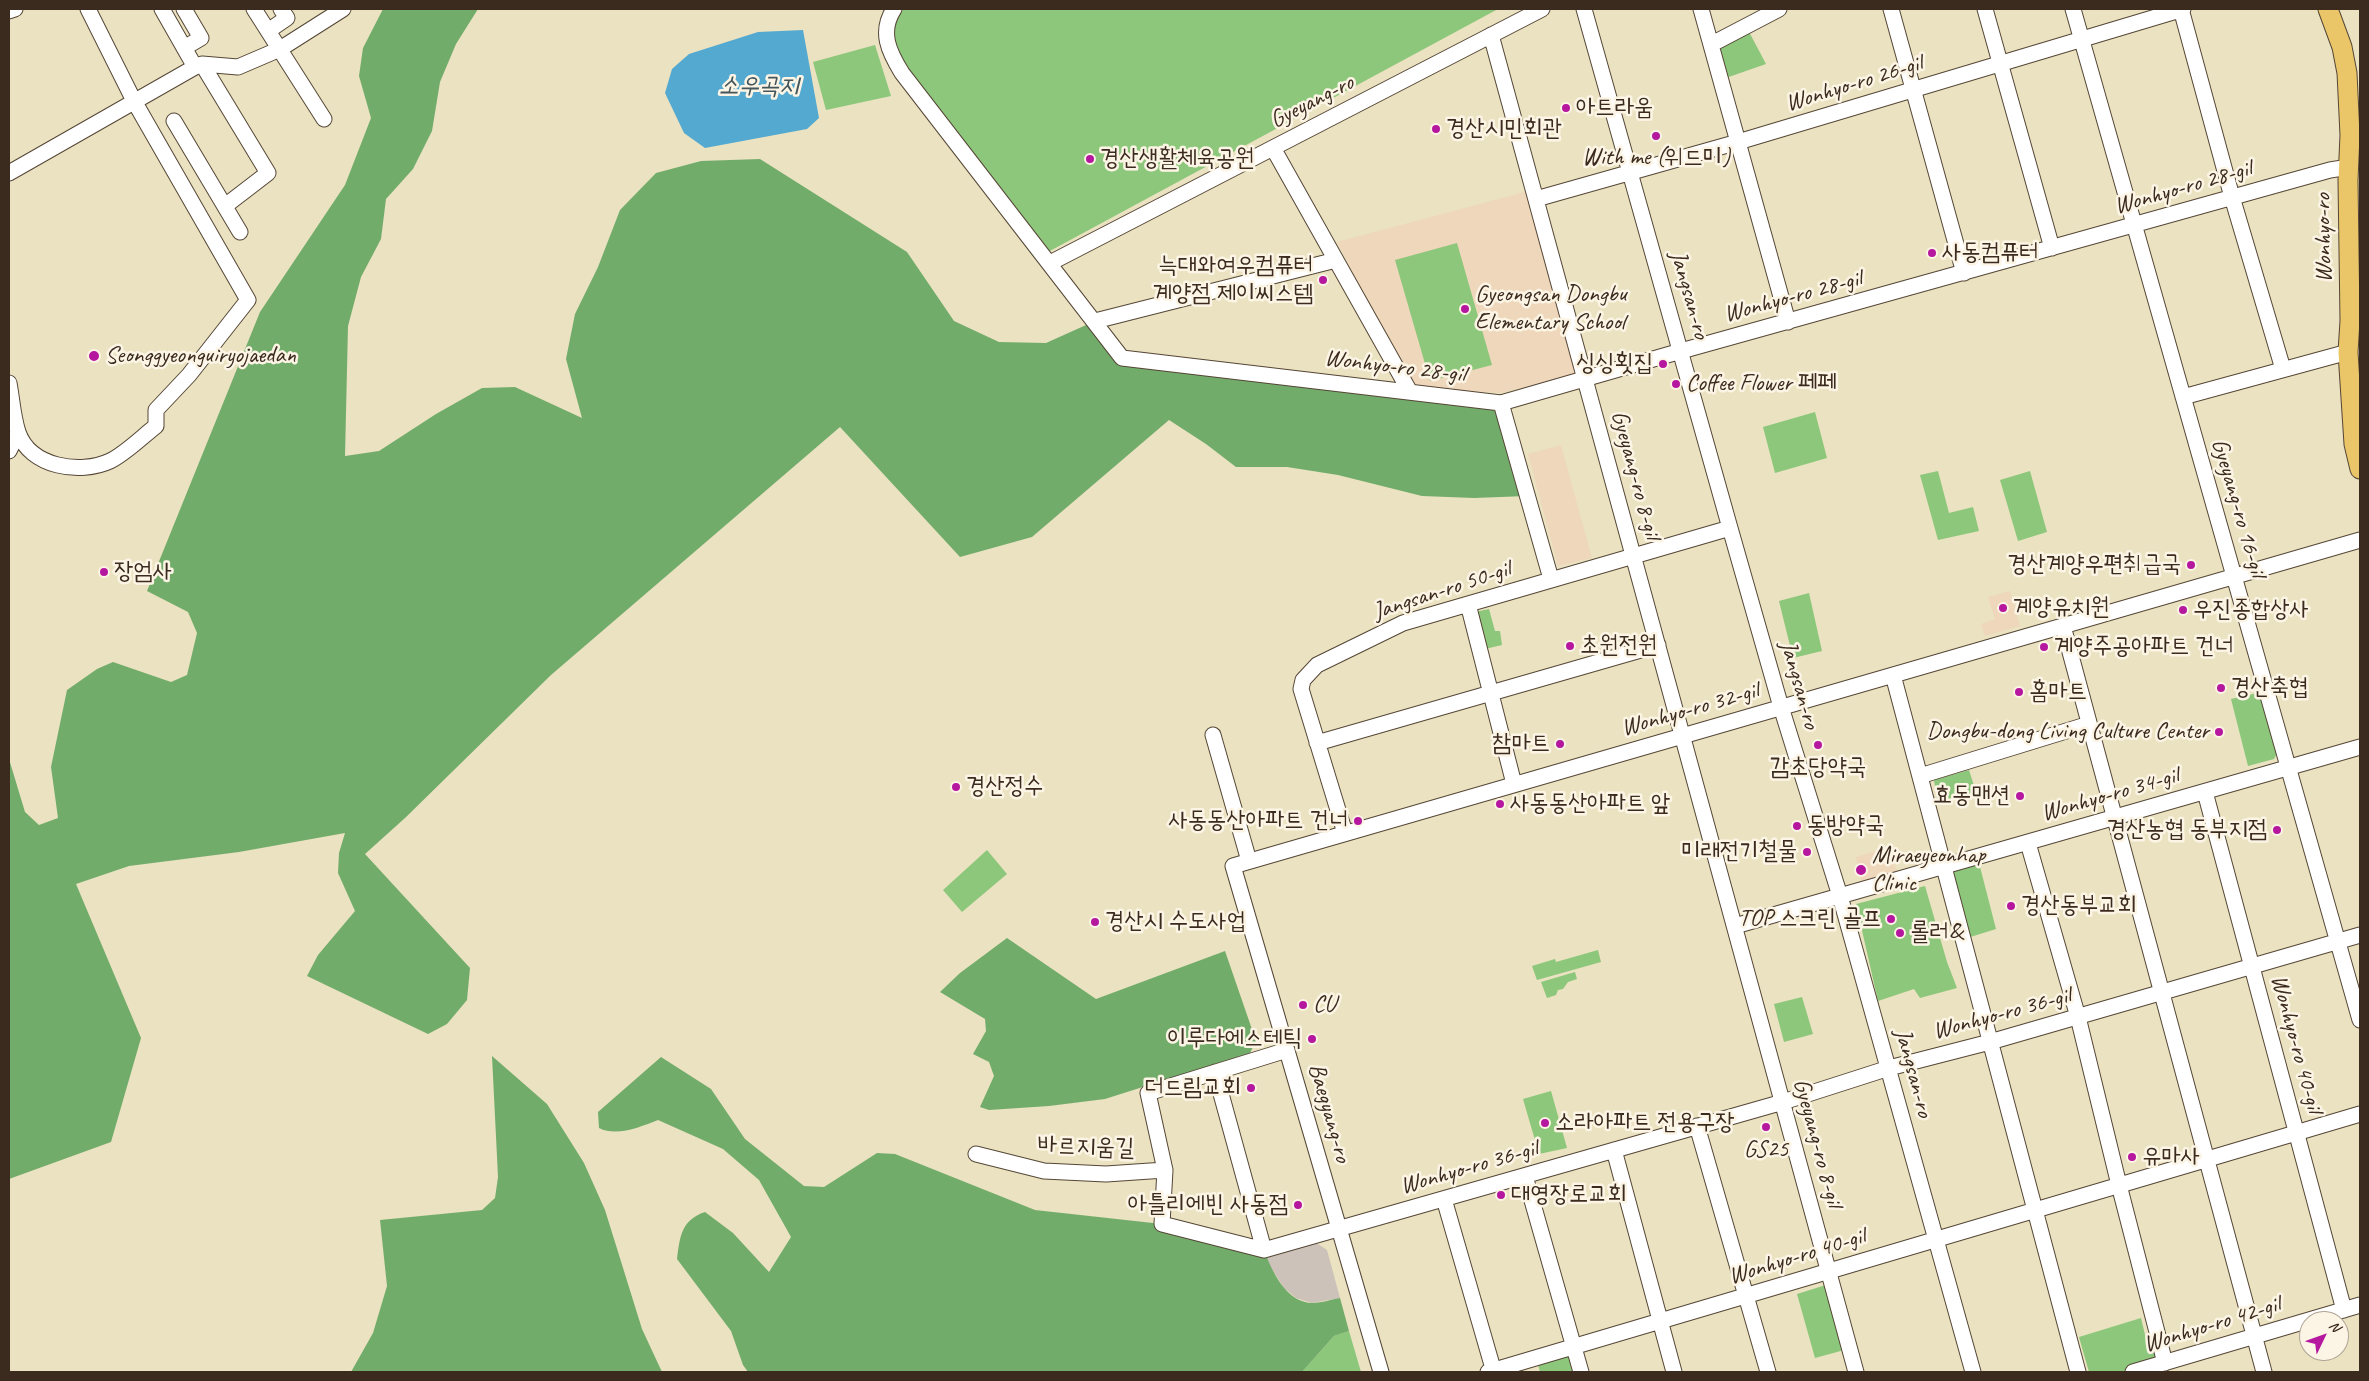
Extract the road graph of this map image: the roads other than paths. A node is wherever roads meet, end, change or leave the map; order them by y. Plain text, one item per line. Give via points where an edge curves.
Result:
1 (15, 9) edge
2 (88, 9) edge
3 (162, 9) edge
4 (184, 9) edge
5 (254, 9) edge
6 (281, 9) edge
7 (343, 9) edge
8 (894, 9) edge
9 (1542, 9) edge
10 (1584, 9) edge
11 (1701, 9) edge
12 (1779, 9) edge
13 (1891, 9) edge
14 (1985, 9) edge
15 (2073, 9) edge
16 (2182, 9) edge
17 (2328, 9) edge
18 (9, 11) edge
19 (268, 31) junction
20 (1491, 35) junction
21 (2082, 39) junction
22 (1712, 44) junction
23 (184, 48) junction
24 (280, 49) junction
25 (2001, 63) junction
26 (198, 65) junction
27 (1913, 90) junction
28 (134, 101) junction
29 (324, 119) dead end
30 (174, 121) dead end
31 (1738, 142) junction
32 (1273, 148) junction
33 (2349, 166) junction
34 (9, 173) edge
35 (1629, 173) junction
36 (2232, 197) junction
37 (1536, 199) junction
38 (225, 206) junction
39 (2135, 225) junction
40 (240, 232) dead end
41 (2052, 248) junction
42 (1336, 260) junction
43 (1050, 263) junction
44 (1964, 273) junction
45 (1095, 321) junction
46 (1788, 322) junction
47 (1681, 350) junction
48 (2348, 352) junction
49 (2283, 369) junction
50 (1586, 379) junction
51 (9, 383) edge
52 (1410, 392) junction
53 (2183, 397) junction
54 (1501, 403) junction
55 (18, 433) junction
56 (9, 451) edge
57 (2360, 469) edge
58 (1730, 528) junction
59 (2360, 540) edge
60 (1634, 556) junction
61 (2234, 577) junction
62 (1551, 580) junction
63 (1468, 604) junction
64 (2063, 626) junction
65 (1658, 645) junction
66 (1893, 675) junction
67 (1490, 693) junction
68 (1781, 707) junction
69 (2089, 724) junction
70 (1213, 735) dead end
71 (1683, 736) junction
72 (1317, 743) junction
73 (2360, 747) edge
74 (2289, 768) junction
75 (1920, 776) junction
76 (1514, 784) junction
77 (2205, 792) junction
78 (2114, 818) junction
79 (1344, 833) junction
80 (2028, 842) junction
81 (1249, 861) junction
82 (1233, 866) joint
83 (1944, 867) junction
84 (1840, 896) junction
85 (1735, 926) junction
86 (2360, 935) edge
87 (2338, 942) junction
88 (2252, 966) junction
89 (2162, 993) junction
90 (2078, 1017) junction
91 (2360, 1020) edge
92 (1990, 1042) junction
93 (1287, 1050) junction
94 (1889, 1068) junction
95 (1215, 1072) junction
96 (1782, 1102) junction
97 (2360, 1114) edge
98 (1698, 1126) junction
99 (2296, 1133) junction
100 (1614, 1150) junction
101 (976, 1154) dead end
102 (2207, 1159) junction
103 (1165, 1170) junction
104 (1525, 1176) junction
105 (2119, 1185) junction
106 (1444, 1199) junction
107 (2035, 1210) junction
108 (1339, 1229) junction
109 (1935, 1239) junction
110 (1264, 1250) junction
111 (1829, 1271) junction
112 (1745, 1296) junction
113 (2360, 1305) edge
114 (2344, 1310) junction
115 (1660, 1321) junction
116 (2254, 1336) junction
117 (1574, 1347) junction
118 (2165, 1363) junction
119 (1380, 1372) edge
120 (1492, 1372) edge
121 (1581, 1372) edge
122 (1674, 1372) edge
123 (1768, 1372) edge
124 (1856, 1372) edge
125 (1973, 1372) edge
126 (2078, 1372) edge
127 (2133, 1372) edge
128 (2264, 1372) edge

1 - 18 street
2 - 28 street
3 - 23 street
4 - 23 street via 201,38
5 - 19 street
6 - 19 street via 287,18
7 - 24 street
8 - 43 street, Wonhyo-ro 28-gil via 885,31 891,56
9 - 20 street, Gyeyang-ro
10 - 35 street, Jangsan-ro
11 - 22 street
12 - 22 street
13 - 27 street
14 - 25 street
15 - 21 street, Gyeyang-ro 16-gil
16 - 21 street, Wonhyo-ro 26-gil
16 - 36 street
17 - 33 main road, Wonhyo-ro via 2342,46 2347,73
19 - 24 street
20 - 32 street, Gyeyang-ro
20 - 37 street, Gyeyang-ro 8-gil
21 - 25 street, Wonhyo-ro 26-gil
21 - 39 street, Gyeyang-ro 16-gil
22 - 31 street
23 - 26 street
24 - 26 street via 238,67
24 - 29 street
25 - 27 street, Wonhyo-ro 26-gil
25 - 41 street
26 - 28 street
26 - 38 street via 268,173
27 - 31 street, Wonhyo-ro 26-gil
27 - 44 street
28 - 34 street
28 - 55 street via 248,300 189,375 156,410 156,426 111,461 86,467 48,463 33,456
30 - 38 street
31 - 35 street, Wonhyo-ro 26-gil
31 - 46 street
32 - 42 street
32 - 43 street, Gyeyang-ro
33 - 36 street, Wonhyo-ro 28-gil
33 - 48 main road, Wonhyo-ro
35 - 37 street, Wonhyo-ro 26-gil
35 - 47 street, Jangsan-ro
36 - 39 street, Wonhyo-ro 28-gil
36 - 49 street
37 - 50 street, Gyeyang-ro 8-gil
38 - 40 street
39 - 41 street, Wonhyo-ro 28-gil
39 - 53 street, Gyeyang-ro 16-gil
41 - 44 street, Wonhyo-ro 28-gil
42 - 45 street
42 - 52 street
43 - 45 street, Wonhyo-ro 28-gil
44 - 46 street, Wonhyo-ro 28-gil
45 - 52 street, Wonhyo-ro 28-gil via 1122,358
46 - 47 street, Wonhyo-ro 28-gil
47 - 50 street, Wonhyo-ro 28-gil
47 - 58 street, Jangsan-ro
48 - 49 street
48 - 57 main road, Wonhyo-ro via 2354,444
49 - 53 street
50 - 54 street, Wonhyo-ro 28-gil
50 - 60 street, Gyeyang-ro 8-gil
51 - 55 street
52 - 54 street, Wonhyo-ro 28-gil
53 - 61 street, Gyeyang-ro 16-gil
54 - 62 street
55 - 56 street
58 - 60 street, Jangsan-ro 50-gil
58 - 68 street, Jangsan-ro
59 - 61 street, Wonhyo-ro 32-gil
60 - 62 street, Jangsan-ro 50-gil
60 - 65 street, Gyeyang-ro 8-gil
61 - 64 street, Wonhyo-ro 32-gil
61 - 74 street, Gyeyang-ro 16-gil
62 - 63 street, Jangsan-ro 50-gil
63 - 67 street
63 - 72 street, Jangsan-ro 50-gil via 1403,623 1308,672 1301,689
64 - 66 street, Wonhyo-ro 32-gil
64 - 69 street
65 - 67 street
65 - 71 street, Gyeyang-ro 8-gil
66 - 68 street, Wonhyo-ro 32-gil
66 - 75 street
67 - 72 street
67 - 76 street
68 - 71 street, Wonhyo-ro 32-gil
68 - 84 street, Jangsan-ro
69 - 75 street
69 - 78 street
70 - 81 street
71 - 76 street, Wonhyo-ro 32-gil
71 - 85 street, Gyeyang-ro 8-gil
72 - 79 street, Jangsan-ro 50-gil
73 - 74 street, Wonhyo-ro 34-gil
74 - 77 street, Wonhyo-ro 34-gil
74 - 87 street, Gyeyang-ro 16-gil
75 - 83 street
76 - 79 street, Wonhyo-ro 32-gil
77 - 78 street, Wonhyo-ro 34-gil
77 - 88 street, Wonhyo-ro 34-gil
78 - 80 street, Wonhyo-ro 34-gil
78 - 89 street
79 - 81 street, Wonhyo-ro 32-gil
80 - 83 street, Wonhyo-ro 34-gil
80 - 90 street, Wonhyo-ro 34-gil
81 - 82 street, Wonhyo-ro 32-gil
82 - 93 street, Baegyang-ro
83 - 84 street, Wonhyo-ro 34-gil
83 - 92 street
84 - 85 street
84 - 94 street, Jangsan-ro
85 - 96 street, Gyeyang-ro 8-gil
86 - 87 street, Wonhyo-ro 36-gil
87 - 88 street, Wonhyo-ro 36-gil
87 - 91 street, Gyeyang-ro 16-gil
88 - 89 street, Wonhyo-ro 36-gil
88 - 99 street, Wonhyo-ro 40-gil
89 - 90 street, Wonhyo-ro 36-gil
89 - 102 street
90 - 92 street, Wonhyo-ro 36-gil
90 - 105 street
92 - 94 street, Wonhyo-ro 36-gil
92 - 107 street
93 - 95 street
93 - 108 street, Baegyang-ro
94 - 96 street, Wonhyo-ro 36-gil
94 - 109 street, Jangsan-ro
95 - 103 street via 1148,1093
95 - 110 street
96 - 98 street, Wonhyo-ro 36-gil
96 - 111 street, Gyeyang-ro 8-gil
97 - 99 street, Wonhyo-ro 40-gil
98 - 100 street, Wonhyo-ro 36-gil
98 - 112 street
99 - 102 street, Wonhyo-ro 40-gil
99 - 114 street, Wonhyo-ro 40-gil
100 - 104 street, Wonhyo-ro 36-gil
100 - 115 street
101 - 103 street, 바르지움길 via 1044,1171 1106,1174
102 - 105 street, Wonhyo-ro 40-gil
102 - 116 street
103 - 110 street via 1162,1224
104 - 106 street, Wonhyo-ro 36-gil
104 - 117 street
105 - 107 street, Wonhyo-ro 40-gil
105 - 118 street
106 - 108 street, Wonhyo-ro 36-gil
106 - 120 street
107 - 109 street, Wonhyo-ro 40-gil
107 - 126 street
108 - 110 street, Wonhyo-ro 36-gil
108 - 119 street, Baegyang-ro
109 - 111 street, Wonhyo-ro 40-gil
109 - 125 street, Jangsan-ro
111 - 112 street, Wonhyo-ro 40-gil
111 - 124 street, Gyeyang-ro 8-gil
112 - 115 street, Wonhyo-ro 40-gil
112 - 123 street
113 - 114 street, Wonhyo-ro 42-gil
114 - 116 street, Wonhyo-ro 42-gil
115 - 117 street, Wonhyo-ro 40-gil
115 - 122 street
116 - 118 street, Wonhyo-ro 42-gil
116 - 128 street
117 - 120 street, Wonhyo-ro 40-gil
117 - 121 street
118 - 127 street, Wonhyo-ro 42-gil

